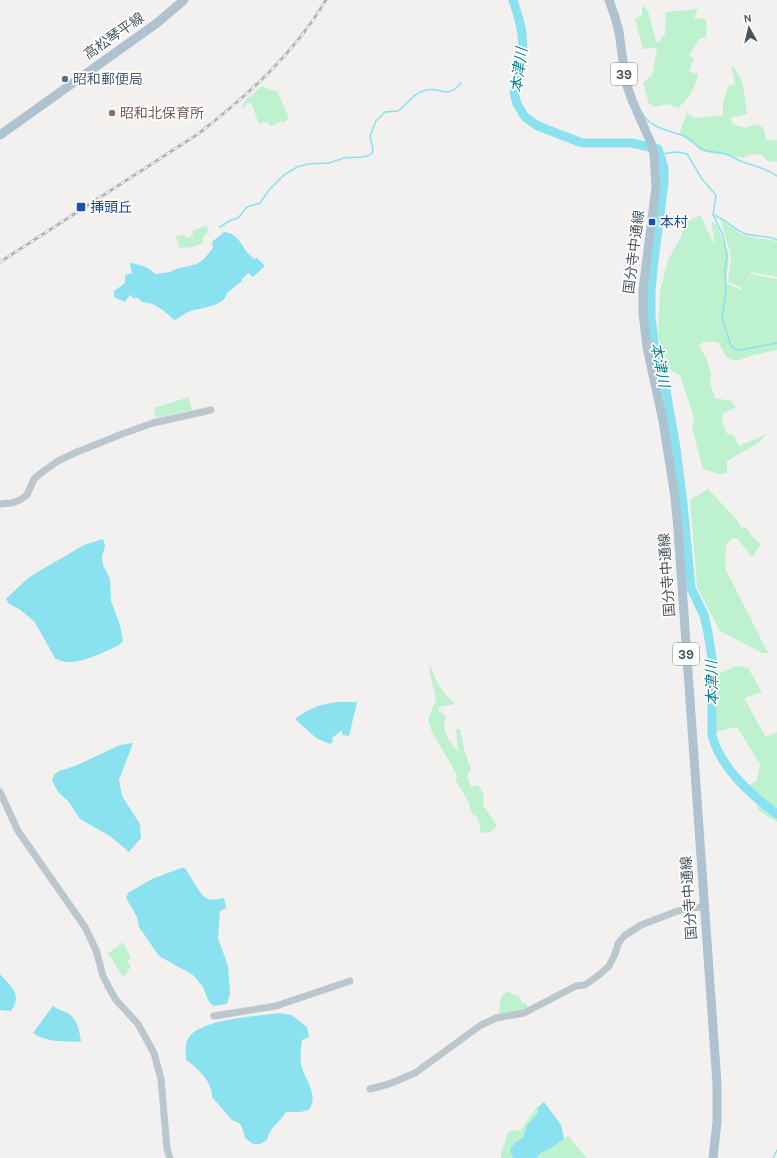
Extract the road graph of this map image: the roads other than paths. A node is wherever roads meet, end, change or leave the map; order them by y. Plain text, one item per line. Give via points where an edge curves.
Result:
1 (184, 0) edge
2 (609, 0) edge
3 (0, 135) edge
4 (211, 410) dead end
5 (0, 504) edge
6 (0, 792) edge
7 (704, 907) junction
8 (350, 981) dead end
9 (214, 1016) dead end
10 (370, 1089) dead end
11 (170, 1158) edge
12 (713, 1158) edge

1 - 3 main road, 高松琴平線 via 157,23
2 - 7 main road, 国分寺中通線 / 39 via 618,28 626,83 653,148 656,187 642,313 675,497
4 - 5 street via 153,423 77,452 42,472 34,479 27,495 20,500
6 - 11 street via 18,831 84,927 96,950 110,991 138,1024 154,1053 161,1079
7 - 10 street via 675,912 641,925 624,936 609,966 585,985 576,986 524,1013 496,1018 481,1025 416,1073
7 - 12 main road, 国分寺中通線 / 39 via 718,1097 718,1122
8 - 9 street via 276,1006

